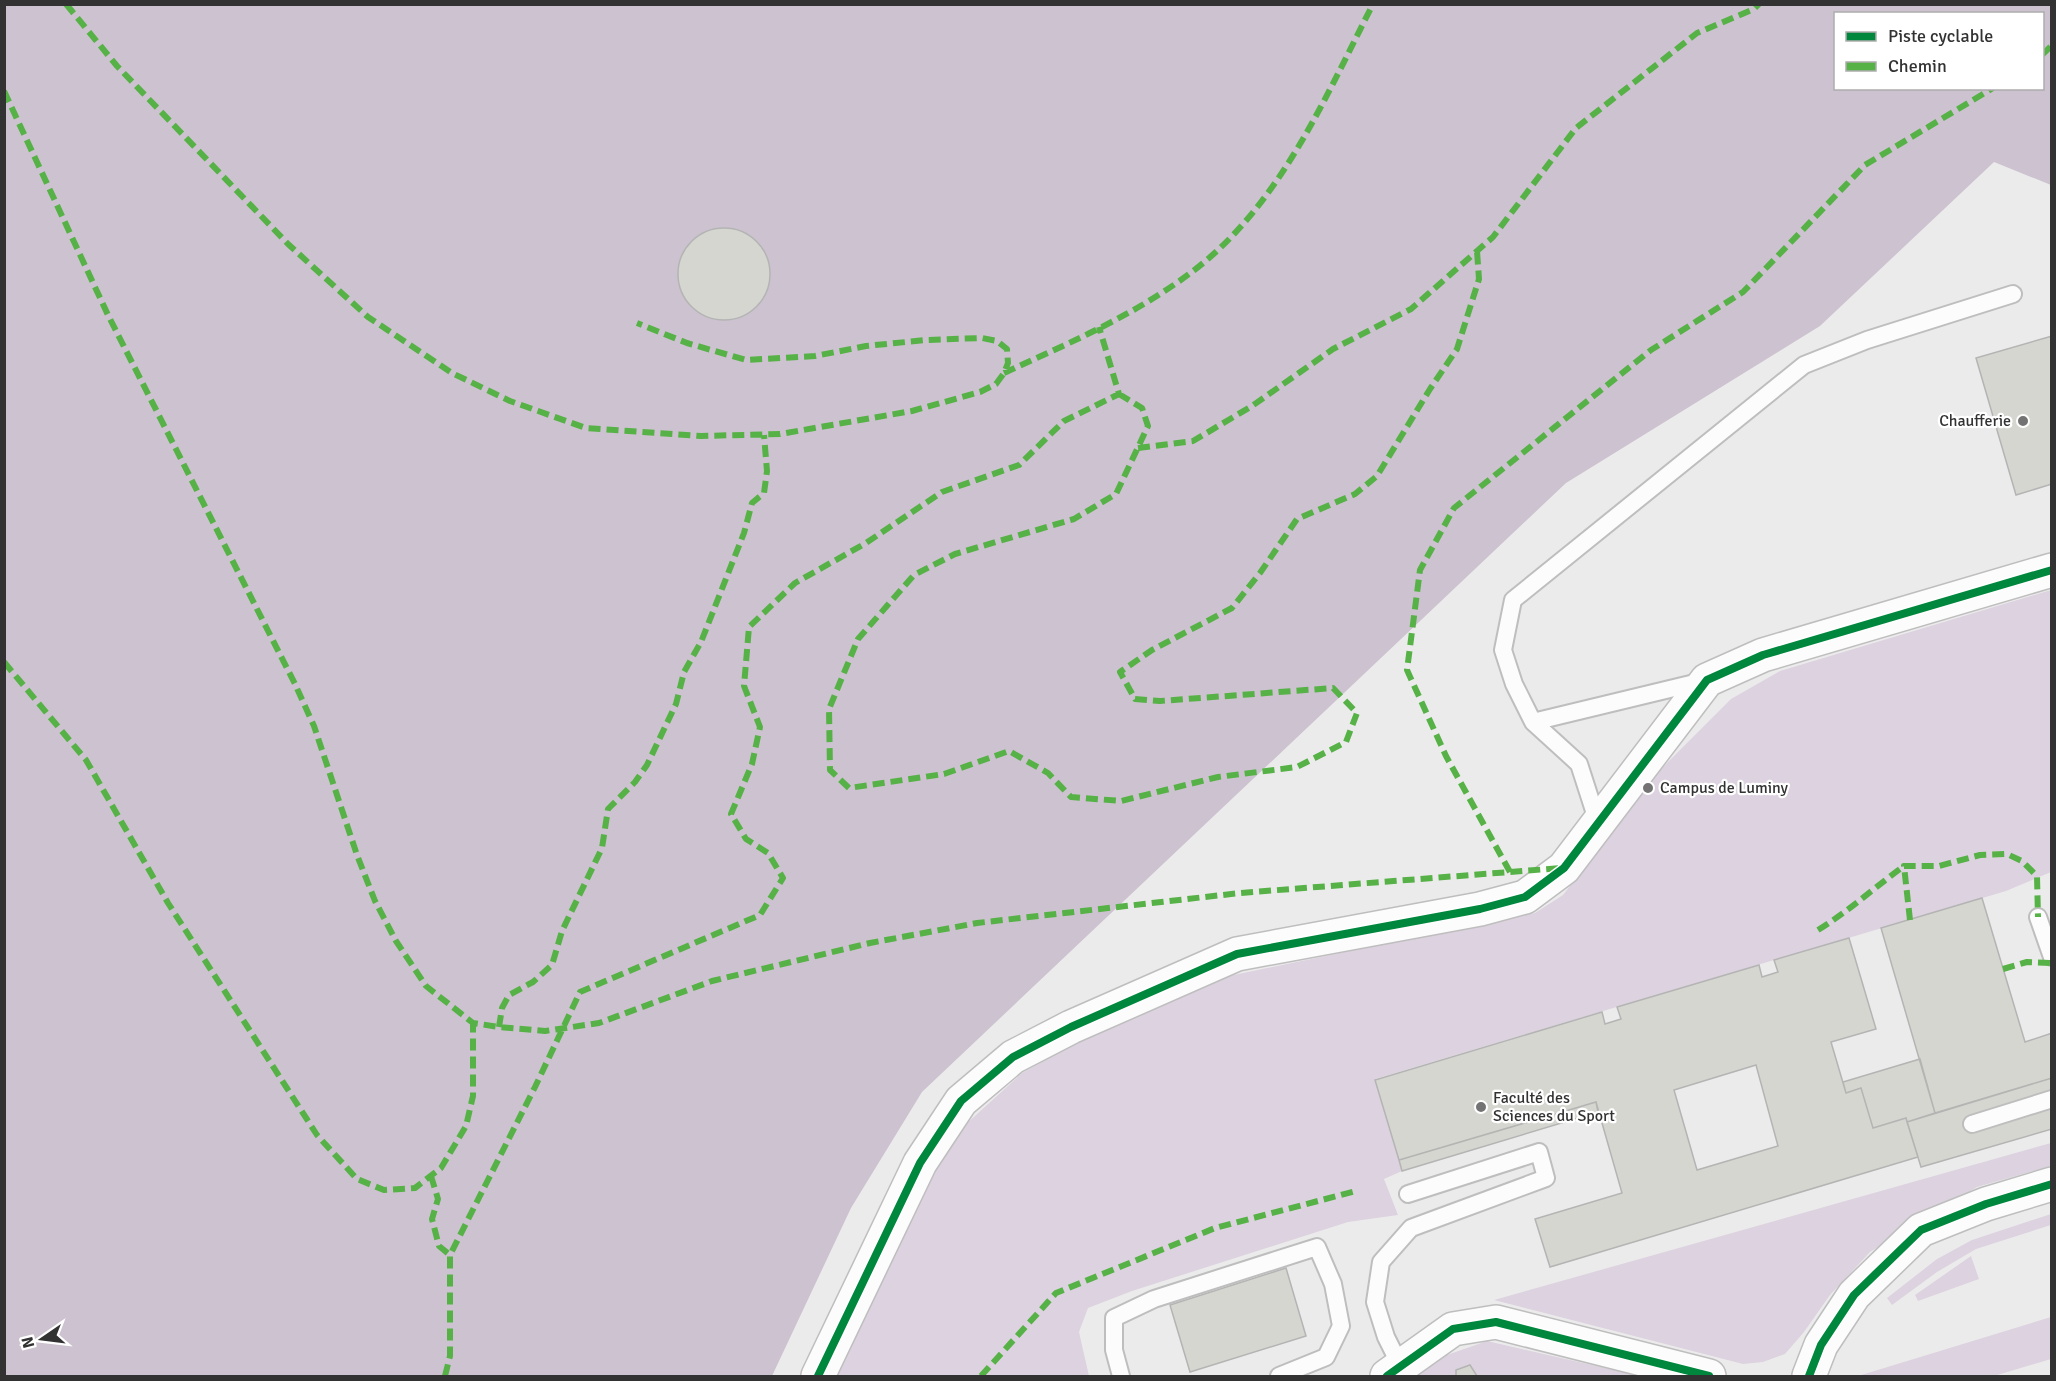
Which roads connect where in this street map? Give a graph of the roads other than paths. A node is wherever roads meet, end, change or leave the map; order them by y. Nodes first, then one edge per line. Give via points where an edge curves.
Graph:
1 (2013, 294) dead end
2 (2052, 570) edge
3 (1707, 680) junction
4 (1533, 722) junction
5 (1598, 823) junction
6 (2038, 917) dead end
7 (2052, 957) edge
8 (2052, 1099) edge
9 (1972, 1124) dead end
10 (2052, 1184) edge
11 (1408, 1194) dead end
12 (1394, 1372) edge
13 (819, 1377) edge
14 (1121, 1377) edge
15 (1280, 1377) edge
16 (1709, 1377) edge
17 (1809, 1377) edge

1 - 4 lane via 1867,340 1804,365 1513,600 1503,650
2 - 3 street via 1763,655
3 - 4 lane
3 - 5 street
4 - 5 lane via 1580,764
5 - 13 street via 1564,868 1525,897 1480,909 1237,954 1071,1027 1013,1057 961,1101 920,1163
6 - 7 lane
8 - 9 lane
10 - 17 street via 1921,1230 1854,1295 1821,1345
11 - 12 lane via 1539,1152 1546,1178 1411,1228 1381,1262 1375,1302
12 - 16 street via 1453,1329 1496,1322
14 - 15 lane via 1114,1350 1114,1318 1154,1299 1317,1247 1333,1284 1341,1326 1326,1357

